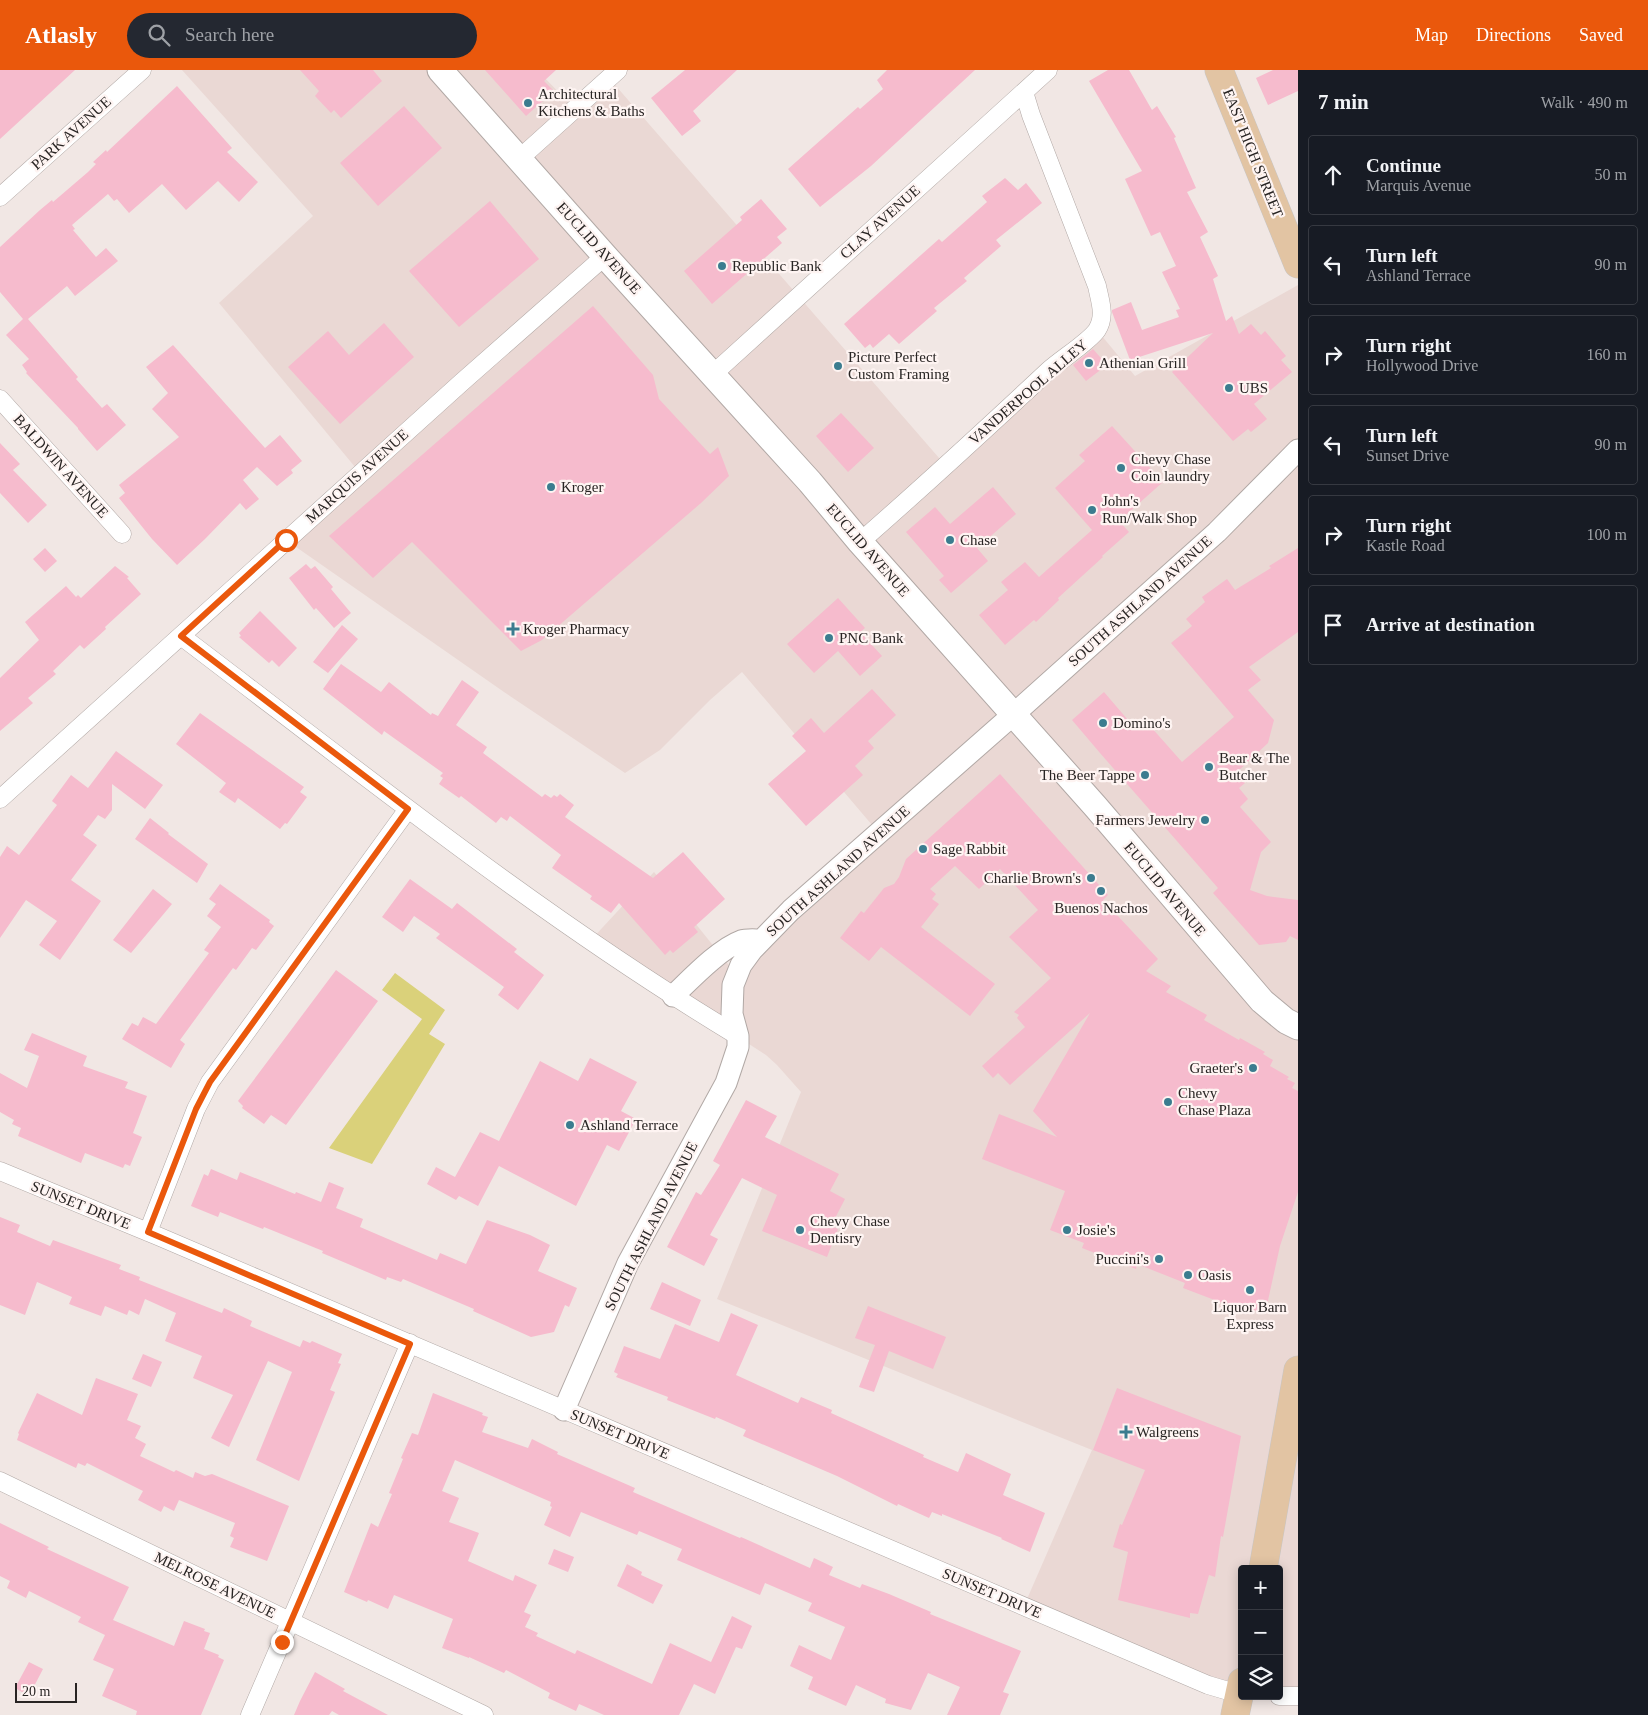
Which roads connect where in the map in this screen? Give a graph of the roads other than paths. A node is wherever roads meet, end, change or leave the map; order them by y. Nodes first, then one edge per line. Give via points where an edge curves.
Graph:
1 (142, 70) edge
2 (440, 70) edge
3 (618, 70) edge
4 (1048, 70) edge
5 (1219, 70) edge
6 (1024, 92) junction
7 (519, 159) junction
8 (0, 197) edge
9 (605, 256) junction
10 (1298, 264) edge
11 (712, 375) junction
12 (0, 399) edge
13 (1298, 450) edge
14 (122, 534) dead end
15 (860, 542) junction
16 (181, 636) junction
17 (1014, 714) junction
18 (2, 793) edge
19 (408, 809) junction
20 (761, 940) junction
21 (673, 996) junction
22 (1298, 1028) edge
23 (738, 1036) junction
24 (0, 1171) edge
25 (148, 1232) junction
26 (410, 1344) junction
27 (1298, 1370) edge
28 (564, 1410) junction
29 (0, 1481) edge
30 (1263, 1565) edge
31 (290, 1621) junction
32 (1238, 1696) edge
33 (1283, 1696) edge
34 (1298, 1696) edge
35 (250, 1715) edge
36 (484, 1715) edge

1 - 8 street, PARK AVENUE
2 - 7 main road, EUCLID AVENUE
3 - 7 street
4 - 6 street, CLAY AVENUE
5 - 10 main road, EAST HIGH STREET
6 - 11 street, CLAY AVENUE
6 - 15 street, VANDERPOOL ALLEY via 1097,286 1102,314 1097,330
7 - 9 main road, EUCLID AVENUE
9 - 11 main road, EUCLID AVENUE
9 - 16 street, MARQUIS AVENUE
11 - 15 main road, EUCLID AVENUE
12 - 14 street, BALDWIN AVENUE
13 - 17 street, SOUTH ASHLAND AVENUE via 1223,526
15 - 17 main road, EUCLID AVENUE
16 - 18 street, MARQUIS AVENUE
16 - 19 street
17 - 20 street, SOUTH ASHLAND AVENUE via 853,854
17 - 22 main road, EUCLID AVENUE via 1262,1001
19 - 21 street via 565,923
19 - 25 street via 210,1082 196,1109
20 - 21 street via 743,940 732,945
20 - 23 street, SOUTH ASHLAND AVENUE via 741,964 733,985 732,1014
21 - 23 street
23 - 28 street, SOUTH ASHLAND AVENUE via 735,1059 726,1083 628,1263
24 - 25 street, SUNSET DRIVE
25 - 26 street, SUNSET DRIVE
26 - 28 street, SUNSET DRIVE
26 - 31 street
27 - 30 main road
28 - 32 street, SUNSET DRIVE
29 - 31 street, MELROSE AVENUE
31 - 35 street
31 - 36 street, MELROSE AVENUE
33 - 34 street

